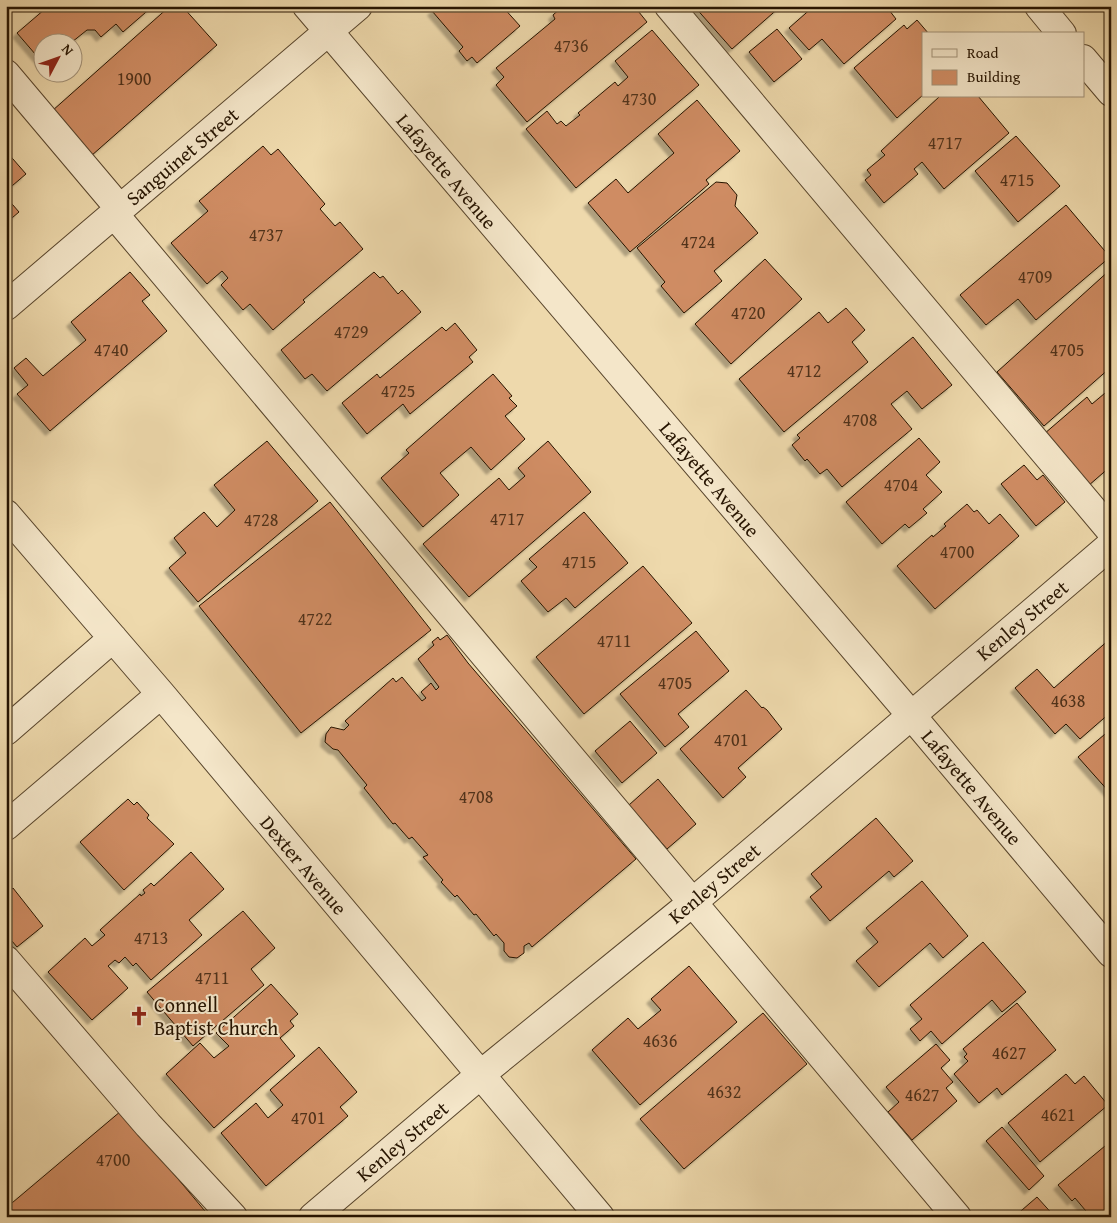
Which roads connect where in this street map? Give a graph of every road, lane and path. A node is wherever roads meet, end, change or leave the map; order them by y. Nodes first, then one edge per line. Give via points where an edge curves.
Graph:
1 (307, 6) edge
2 (358, 6) edge
3 (669, 6) edge
4 (1040, 6) edge
5 (329, 31) junction
6 (1060, 32) edge
7 (1084, 60) edge
8 (6, 74) edge
9 (1111, 92) edge
10 (117, 212) junction
11 (6, 306) edge
12 (6, 514) edge
13 (1111, 531) edge
14 (1111, 545) edge
15 (113, 638) junction
16 (161, 694) junction
17 (911, 715) junction
18 (6, 731) edge
19 (6, 826) edge
20 (693, 902) junction
21 (1111, 953) edge
22 (6, 960) edge
23 (480, 1075) junction
24 (233, 1217) edge
25 (313, 1217) edge
26 (600, 1217) edge
27 (957, 1217) edge

1 - 5 street, Lafayette Avenue
2 - 5 street, Sanguinet Street
3 - 13 street
4 - 6 street
5 - 10 street, Sanguinet Street
5 - 17 street, Lafayette Avenue
7 - 9 street
8 - 10 street
10 - 11 street, Sanguinet Street
10 - 20 street
12 - 15 street, Dexter Avenue
14 - 17 street, Kenley Street
15 - 16 street, Dexter Avenue
15 - 18 street
16 - 19 street
16 - 23 street, Dexter Avenue
17 - 20 street, Kenley Street
17 - 21 street, Lafayette Avenue
20 - 23 street, Kenley Street
20 - 27 street
22 - 24 street via 148,1125
23 - 25 street, Kenley Street
23 - 26 street, Dexter Avenue

